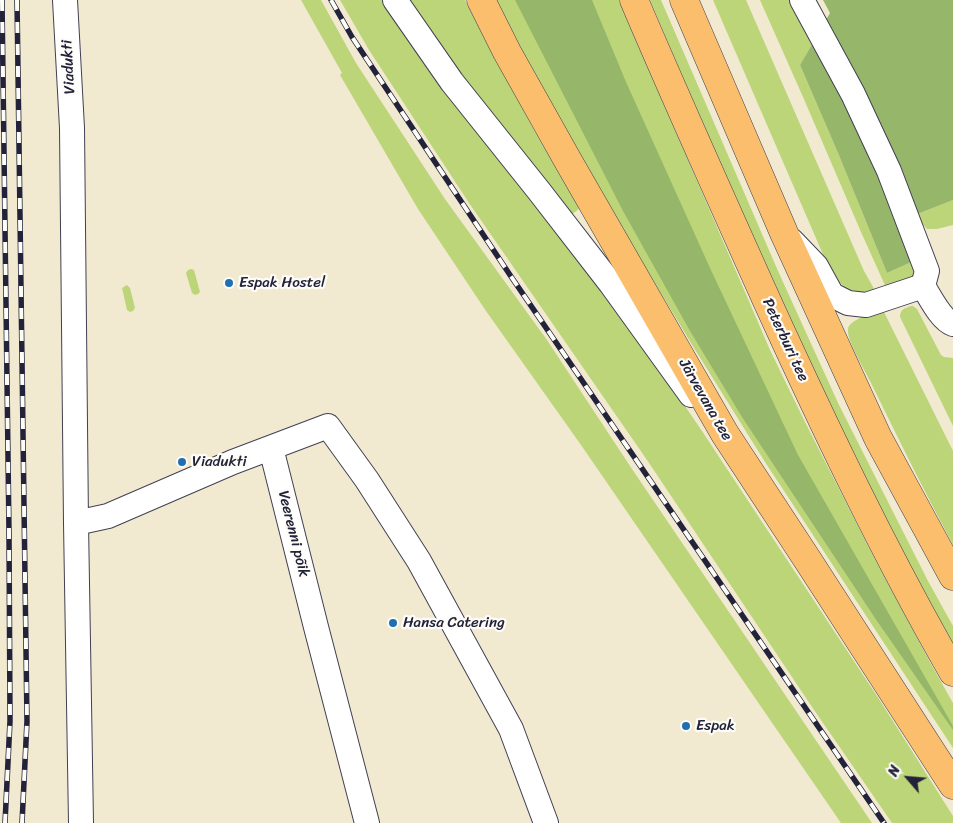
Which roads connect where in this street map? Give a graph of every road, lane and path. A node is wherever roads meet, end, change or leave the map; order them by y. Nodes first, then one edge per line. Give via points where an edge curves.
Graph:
1 (65, 0) edge
2 (395, 0) edge
3 (481, 0) edge
4 (634, 0) edge
5 (685, 0) edge
6 (802, 0) edge
7 (784, 232) junction
8 (923, 286) junction
9 (953, 324) edge
10 (725, 434) junction
11 (271, 448) junction
12 (76, 523) junction
13 (953, 576) edge
14 (953, 672) edge
15 (953, 785) edge
16 (81, 823) edge
17 (367, 823) edge
18 (546, 823) edge

1 - 12 street, Viadukti via 72,128
2 - 10 street via 452,82 611,284 687,391
3 - 10 main road, Järvevana tee via 567,159
4 - 14 main road, Peterburi tee via 801,376 870,518
5 - 7 main road
6 - 8 street via 854,94 890,171 926,271
7 - 8 street via 816,266 832,295 848,304 866,305
7 - 13 main road via 878,438
8 - 9 street via 938,311
10 - 15 main road, Järvevana tee
11 - 12 street via 108,516
11 - 17 street, Veerenni põik
11 - 18 street via 328,426 339,440 419,560 511,729
12 - 16 street, Viadukti

